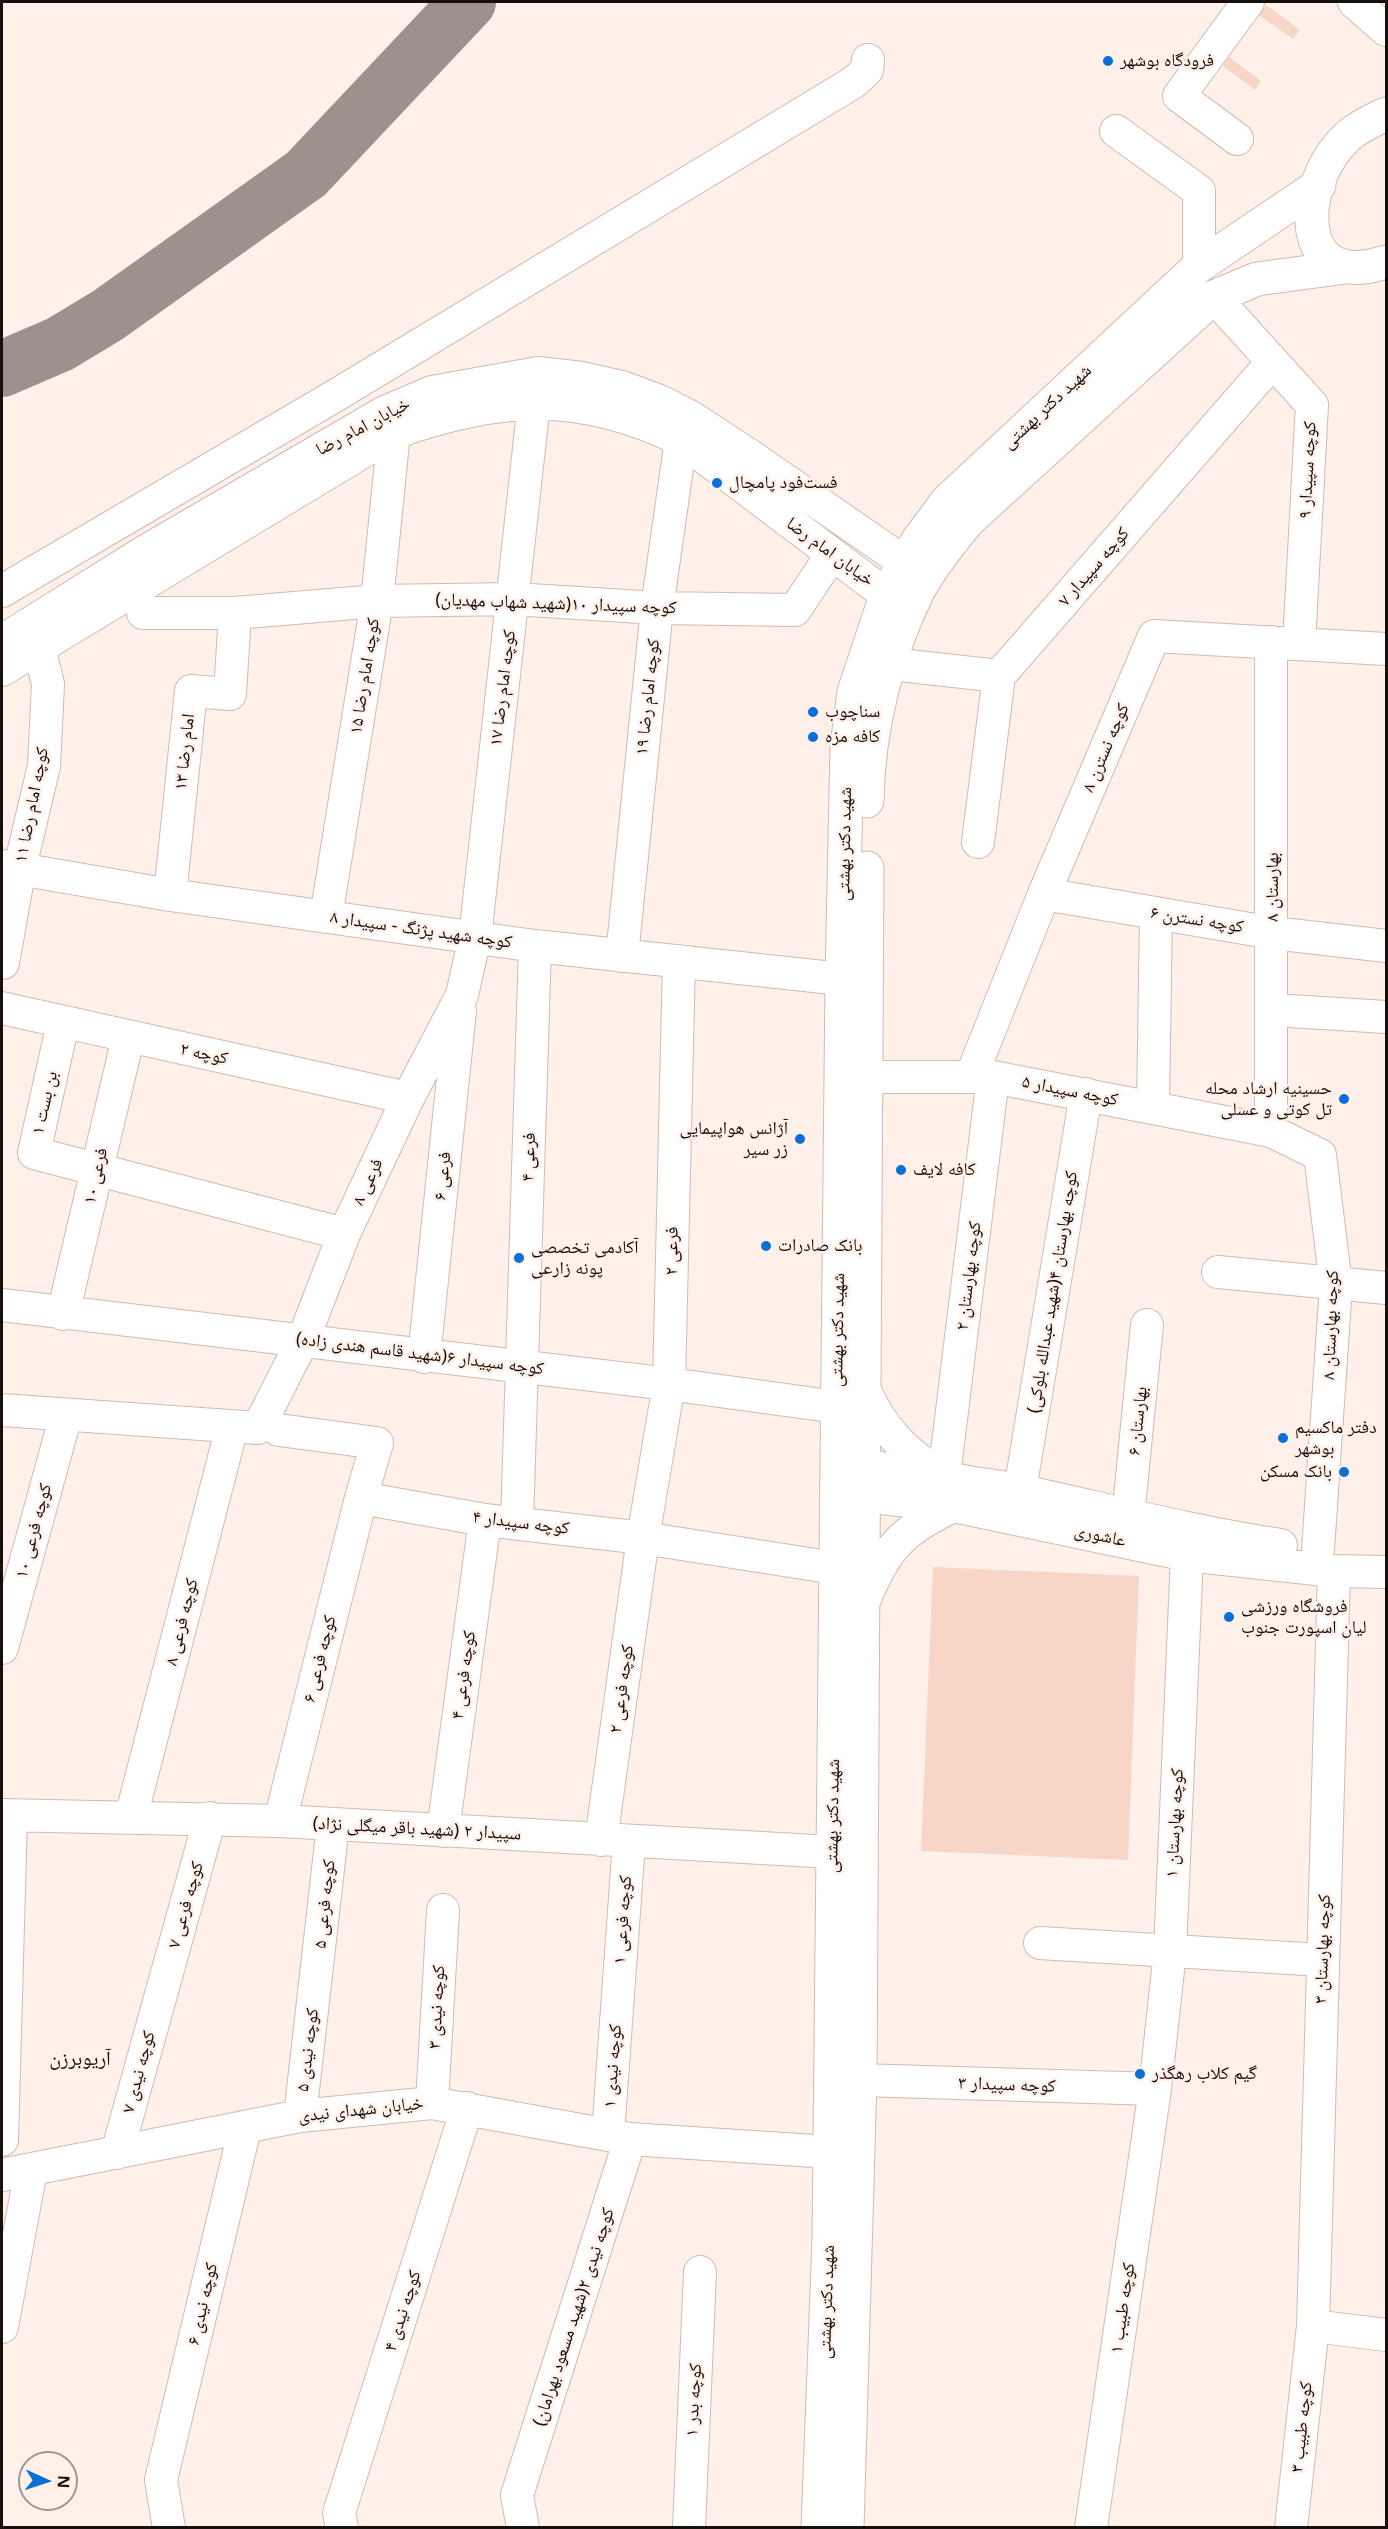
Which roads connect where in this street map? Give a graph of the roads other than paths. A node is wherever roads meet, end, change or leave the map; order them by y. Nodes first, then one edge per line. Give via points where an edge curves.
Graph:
1 (1248, 2) edge
2 (1354, 2) edge
3 (1386, 30) edge
4 (868, 60) dead end
5 (1386, 114) edge
6 (1116, 131) dead end
7 (1237, 140) dead end
8 (1319, 185) junction
9 (1386, 262) edge
10 (1199, 266) junction
11 (1346, 267) junction
12 (1215, 297) junction
13 (1261, 375) dead end
14 (534, 403) junction
15 (394, 433) junction
16 (681, 440) junction
17 (749, 455) junction
18 (732, 481) junction
19 (832, 554) junction
20 (911, 576) junction
21 (2, 591) edge
22 (887, 593) junction
23 (514, 599) junction
24 (378, 601) junction
25 (657, 608) junction
26 (142, 613) dead end
27 (235, 613) junction
28 (2, 641) edge
29 (1285, 643) junction
30 (39, 647) junction
31 (1386, 648) edge
32 (891, 664) junction
33 (2, 670) edge
34 (999, 676) junction
35 (978, 842) dead end
36 (11, 866) edge
37 (1044, 894) junction
38 (170, 895) junction
39 (1155, 914) junction
40 (326, 917) junction
41 (1273, 933) junction
42 (475, 937) junction
43 (535, 946) junction
44 (1386, 946) edge
45 (622, 956) junction
46 (679, 961) junction
47 (3, 963) dead end
48 (842, 979) junction
49 (462, 995) junction
50 (2, 1008) edge
51 (1273, 1010) junction
52 (1386, 1017) edge
53 (63, 1023) junction
54 (128, 1038) junction
55 (865, 1077) junction
56 (982, 1077) junction
57 (1086, 1094) junction
58 (408, 1098) junction
59 (1153, 1107) junction
60 (1272, 1131) junction
61 (98, 1168) junction
62 (344, 1234) junction
63 (1218, 1272) dead end
64 (1336, 1285) junction
65 (1386, 1287) edge
66 (2, 1305) edge
67 (63, 1314) junction
68 (1147, 1325) dead end
69 (303, 1340) junction
70 (424, 1357) junction
71 (523, 1368) junction
72 (669, 1384) junction
73 (850, 1398) junction
74 (2, 1410) edge
75 (66, 1415) junction
76 (256, 1428) junction
77 (944, 1476) junction
78 (854, 1481) junction
79 (1020, 1490) junction
80 (361, 1498) junction
81 (971, 1499) junction
82 (1128, 1517) junction
83 (485, 1520) junction
84 (517, 1523) junction
85 (643, 1538) junction
86 (1386, 1551) edge
87 (1187, 1556) junction
88 (1326, 1560) junction
89 (835, 1568) junction
90 (1386, 1572) edge
91 (863, 1605) junction
92 (2, 1648) edge
93 (6, 1815) edge
94 (131, 1817) junction
95 (210, 1818) junction
96 (280, 1821) junction
97 (333, 1825) junction
98 (443, 1831) junction
99 (615, 1841) junction
100 (833, 1852) junction
101 (443, 1910) dead end
102 (1040, 1944) dead end
103 (1170, 1952) junction
104 (1322, 1959) junction
105 (316, 1984) joint
106 (161, 1992) joint
107 (618, 1999) joint
108 (860, 2080) junction
109 (1155, 2089) junction
110 (432, 2103) junction
111 (467, 2108) junction
112 (300, 2116) junction
113 (245, 2128) junction
114 (619, 2136) junction
115 (2, 2140) edge
116 (830, 2152) junction
117 (117, 2153) junction
118 (16, 2172) edge
119 (700, 2272) dead end
120 (2, 2326) edge
121 (1313, 2326) junction
122 (1386, 2335) edge
123 (340, 2520) edge
124 (170, 2528) edge
125 (523, 2528) edge
126 (689, 2528) edge
127 (818, 2528) edge
128 (848, 2528) edge
129 (1091, 2528) edge
130 (1291, 2528) edge

1 - 7 street via 1179,96
2 - 3 street
4 - 21 street via 867,70 854,82 353,385
5 - 8 main road via 1346,138
6 - 10 street via 1199,191
8 - 10 main road, شهید دکتر بهشتی
8 - 11 main road via 1312,207 1312,232 1323,256
9 - 11 main road, شهید دکتر بهشتی via 1371,267
10 - 20 main road, شهید دکتر بهشتی via 947,501
11 - 12 main road, شهید دکتر بهشتی via 1257,279
12 - 20 main road, شهید دکتر بهشتی via 967,522 935,563
12 - 29 street, کوچه سپیدار ۹ via 1312,405
13 - 34 street, کوچه سپیدار ۷
14 - 15 street, خیابان امام رضا via 480,408
14 - 16 street, خیابان امام رضا via 615,412
14 - 23 street, کوچه امام رضا ۱۷
15 - 24 street, کوچه امام رضا ۱۵
15 - 30 street, خیابان امام رضا
16 - 18 street, خیابان امام رضا
16 - 25 street, کوچه امام رضا ۱۹
17 - 18 street
17 - 20 street, خیابان امام رضا
17 - 28 street, خیابان امام رضا via 662,402 582,378 538,373 432,392 373,419 144,552
18 - 19 street, خیابان امام رضا
19 - 22 street, خیابان امام رضا
19 - 25 street, کوچه سپیدار ۱۰(شهید شهاب مهدیان) via 795,610
20 - 22 main road, شهید دکتر بهشتی
20 - 32 main road, شهید دکتر بهشتی
22 - 48 main road, شهید دکتر بهشتی via 854,692 847,746
23 - 24 street, کوچه سپیدار ۱۰(شهید شهاب مهدیان)
23 - 25 street, کوچه سپیدار ۱۰(شهید شهاب مهدیان)
23 - 42 street, کوچه امام رضا ۱۷
24 - 27 street, کوچه سپیدار ۱۰(شهید شهاب مهدیان)
24 - 40 street, کوچه امام رضا ۱۵
25 - 45 street, کوچه امام رضا ۱۹
26 - 27 street, کوچه سپیدار ۱۰(شهید شهاب مهدیان)
27 - 38 street, امام رضا ۱۳ via 230,694 191,691
29 - 31 street, کوچه نسترن ۸
29 - 37 street, کوچه نسترن ۸ via 1154,636
29 - 41 street, بهارستان ۸
30 - 33 street, خیابان امام رضا
30 - 36 street, کوچه امام رضا ۱۱ via 48,684 44,765
32 - 34 street
32 - 55 main road, شهید دکتر بهشتی via 875,713 868,774
34 - 35 street
36 - 38 street, کوچه شهید پژنگ - سپیدار ۸
36 - 47 street, کوچه امام رضا ۱۱
37 - 39 street, کوچه نسترن ۶
37 - 56 street, کوچه نسترن ۸
38 - 40 street, کوچه شهید پژنگ - سپیدار ۸
39 - 41 street, کوچه نسترن ۶
39 - 59 street
40 - 42 street, کوچه شهید پژنگ - سپیدار ۸
41 - 44 street, کوچه نسترن ۶
41 - 51 street, بهارستان ۸
42 - 43 street, کوچه شهید پژنگ - سپیدار ۸
42 - 49 street, فرعی ۸
43 - 45 street, کوچه شهید پژنگ - سپیدار ۸
43 - 71 street, فرعی ۴
45 - 46 street, کوچه شهید پژنگ - سپیدار ۸
46 - 48 street, کوچه شهید پژنگ - سپیدار ۸
46 - 72 street, فرعی ۲
48 - 73 main road, شهید دکتر بهشتی
49 - 58 street, فرعی ۸
49 - 70 street, فرعی ۶
50 - 53 street, کوچه ۲
51 - 52 street
51 - 60 street, بهارستان ۸
53 - 54 street, کوچه ۲
53 - 61 street, بن بست ۱ via 34,1153
54 - 58 street, کوچه ۲
54 - 61 street, فرعی ۱۰
55 - 56 street, کوچه سپیدار ۵
55 - 73 main road, شهید دکتر بهشتی
56 - 57 street, کوچه سپیدار ۵
56 - 77 street, کوچه بهارستان ۲
57 - 59 street, کوچه سپیدار ۵
57 - 79 street, کوچه بهارستان ۴(شهید عبدالله بلوکی)
58 - 62 street, فرعی ۸
59 - 60 street, کوچه سپیدار ۵
60 - 64 street, کوچه بهارستان ۸ via 1320,1155
61 - 62 street
61 - 67 street, فرعی ۱۰
62 - 69 street, فرعی ۸
63 - 64 street
64 - 65 street
64 - 88 street, کوچه بهارستان ۸
66 - 67 street, کوچه سپیدار ۶(شهید قاسم هندی زاده)
67 - 69 street, کوچه سپیدار ۶(شهید قاسم هندی زاده)
68 - 82 street, بهارستان ۶
69 - 70 street, کوچه سپیدار ۶(شهید قاسم هندی زاده)
69 - 76 street, فرعی ۸
70 - 71 street, کوچه سپیدار ۶(شهید قاسم هندی زاده)
71 - 72 street, کوچه سپیدار ۶(شهید قاسم هندی زاده)
71 - 84 street
72 - 73 street, کوچه سپیدار ۶(شهید قاسم هندی زاده)
72 - 85 street, فرعی ۲
73 - 77 street, عاشوری
73 - 78 main road, شهید دکتر بهشتی
74 - 75 street
75 - 76 street
75 - 92 street, کوچه فرعی ۱۰
76 - 80 street via 377,1443
76 - 94 street, کوچه فرعی ۸
77 - 78 street
77 - 81 street, عاشوری
78 - 81 street
78 - 89 main road, شهید دکتر بهشتی
78 - 91 main road, شهید دکتر بهشتی
79 - 81 street, عاشوری
79 - 82 street, عاشوری
80 - 83 street, کوچه سپیدار ۴
80 - 96 street, کوچه فرعی ۶
81 - 87 street, عاشوری
81 - 91 street via 923,1520 900,1539 878,1567
82 - 88 street, عاشوری
83 - 84 street, کوچه سپیدار ۴
83 - 98 street, کوچه فرعی ۴
84 - 85 street, کوچه سپیدار ۴
85 - 89 street, کوچه سپیدار ۴
85 - 99 street, کوچه فرعی ۲
86 - 88 street, عاشوری
87 - 88 street, عاشوری
87 - 103 street, کوچه بهارستان ۱
88 - 90 street, عاشوری
88 - 104 street, کوچه بهارستان ۳
89 - 100 main road, شهید دکتر بهشتی
91 - 108 main road, شهید دکتر بهشتی
93 - 94 street, سپیدار ۲ (شهید باقر میگلی نژاد)
93 - 115 street
94 - 95 street, سپیدار ۲ (شهید باقر میگلی نژاد)
95 - 96 street, سپیدار ۲ (شهید باقر میگلی نژاد)
95 - 106 street, کوچه فرعی ۷
96 - 97 street, سپیدار ۲ (شهید باقر میگلی نژاد)
97 - 98 street, سپیدار ۲ (شهید باقر میگلی نژاد)
97 - 105 street, کوچه فرعی ۵
98 - 99 street, سپیدار ۲ (شهید باقر میگلی نژاد)
99 - 100 street, سپیدار ۲ (شهید باقر میگلی نژاد)
99 - 107 street, کوچه فرعی ۱
100 - 116 main road, شهید دکتر بهشتی
101 - 110 street, کوچه نیدی ۳
102 - 103 street
103 - 104 street
103 - 109 street, کوچه بهارستان ۱
104 - 121 street, کوچه بهارستان ۳
105 - 112 street, کوچه نیدی ۵
106 - 117 street, کوچه نیدی ۷
107 - 114 street, کوچه نیدی ۱
108 - 109 street, کوچه سپیدار ۳
108 - 128 main road, شهید دکتر بهشتی
109 - 129 street, کوچه طبیب ۱
110 - 111 street, خیابان شهدای نیدی
110 - 112 street, خیابان شهدای نیدی
111 - 114 street, خیابان شهدای نیدی
111 - 123 street, کوچه نیدی ۴
112 - 113 street, خیابان شهدای نیدی
113 - 117 street, خیابان شهدای نیدی
113 - 124 street, کوچه نیدی ۶ via 161,2480
114 - 116 street, خیابان شهدای نیدی
114 - 125 street, کوچه نیدی ۲(شهید مسعود بهرامان) via 517,2495
116 - 127 main road, شهید دکتر بهشتی
117 - 118 street, خیابان شهدای نیدی
118 - 120 street
119 - 126 street, کوچه بدر ۱
121 - 122 street
121 - 130 street, کوچه طبیب ۳

